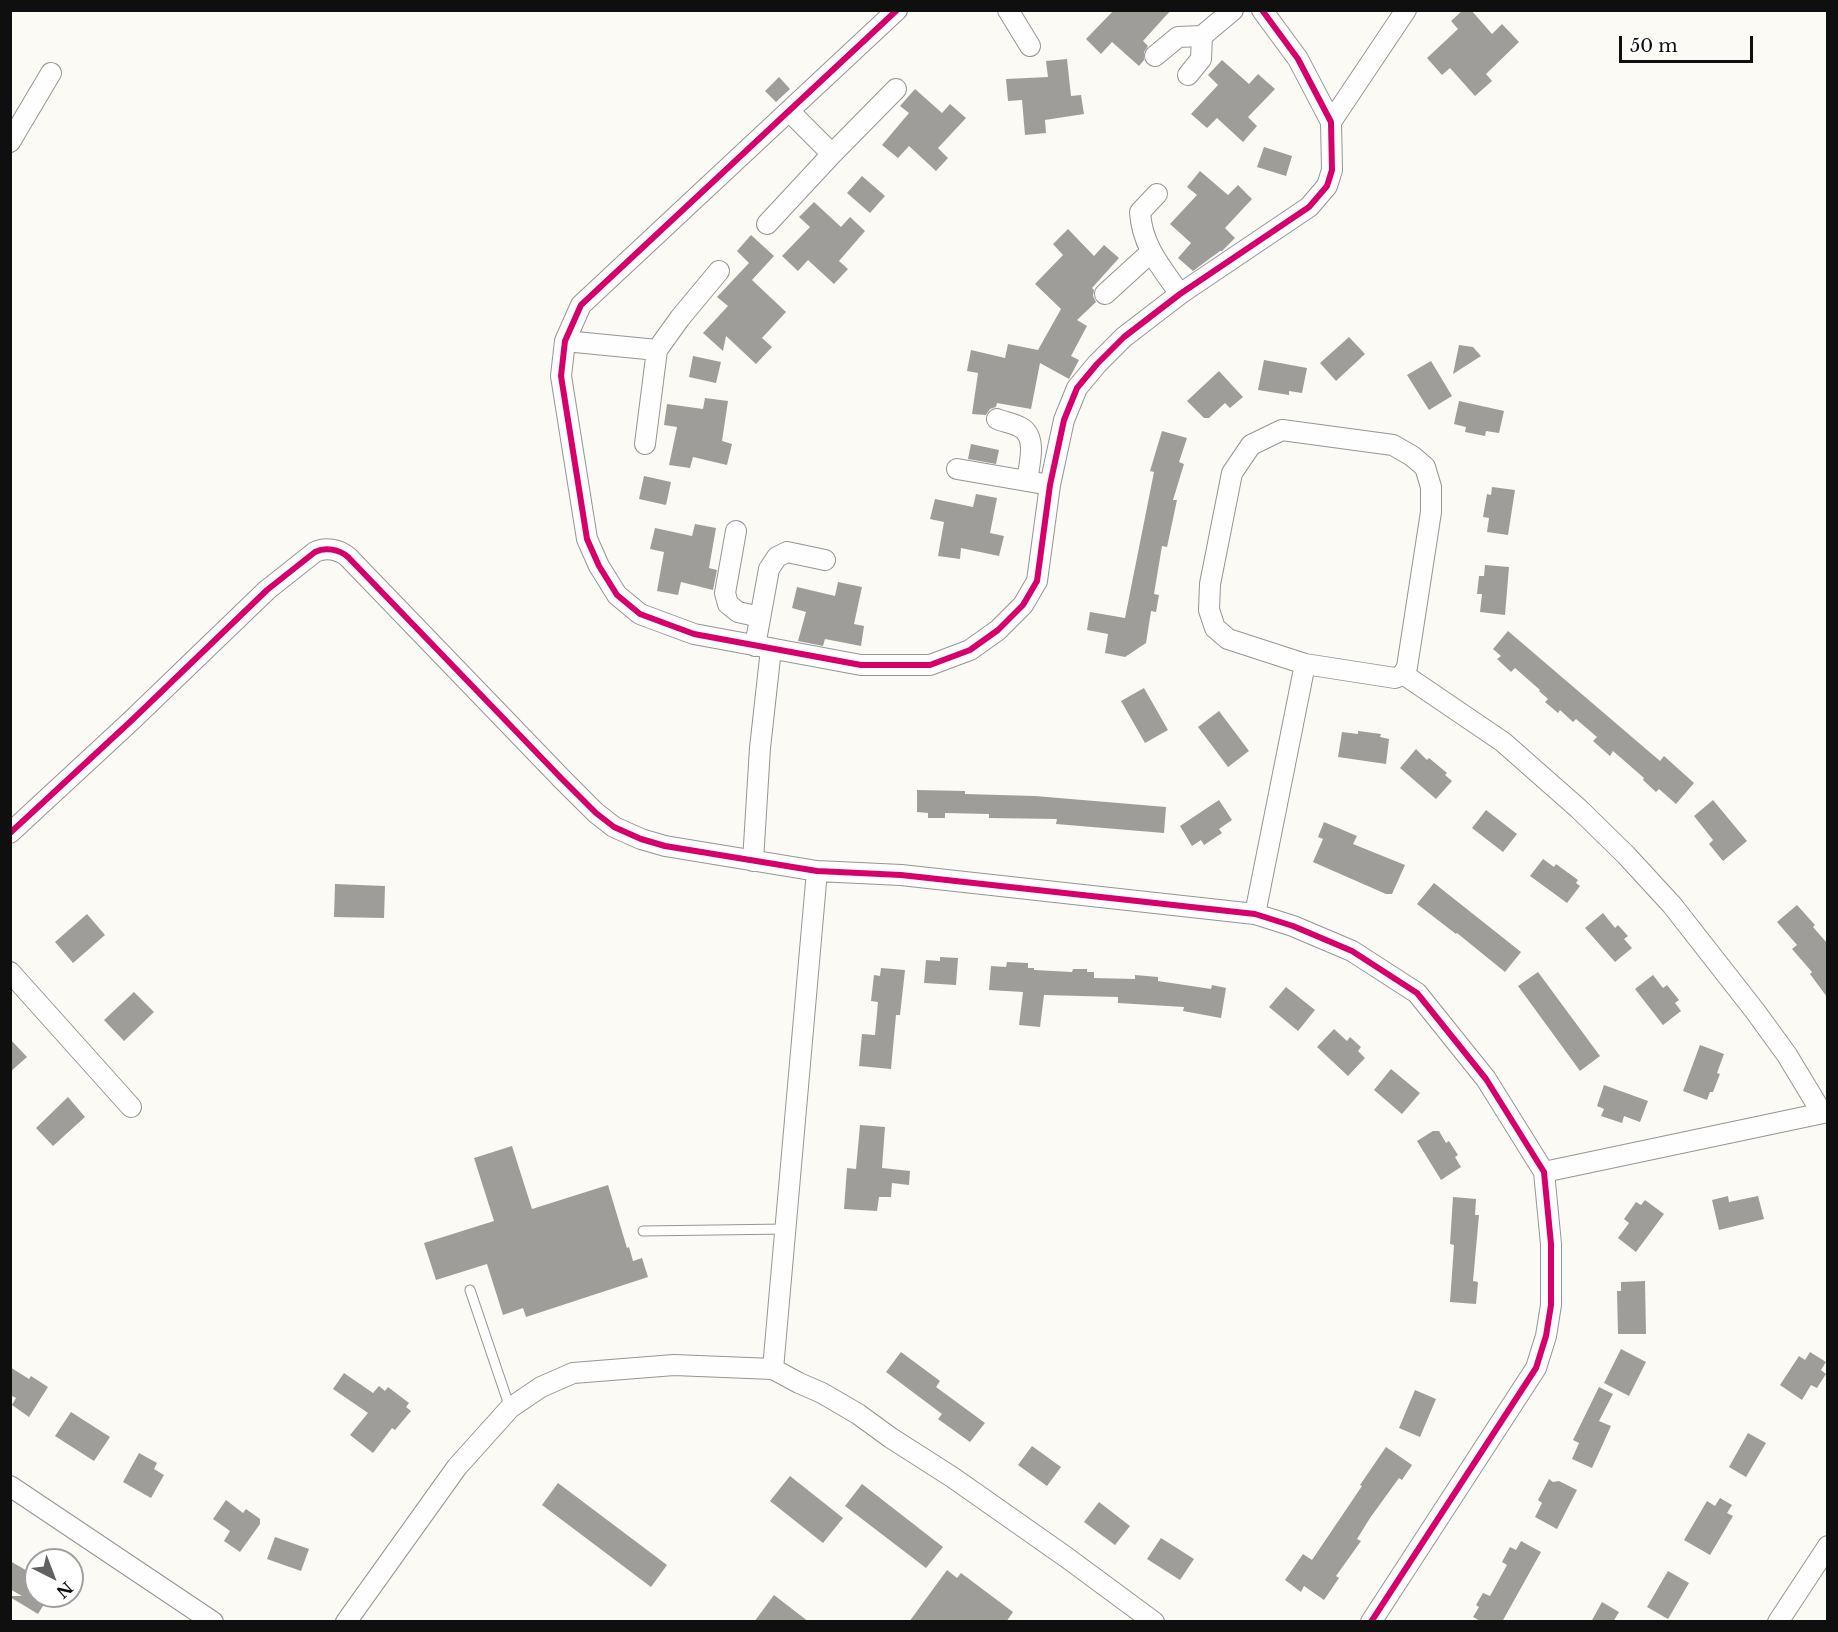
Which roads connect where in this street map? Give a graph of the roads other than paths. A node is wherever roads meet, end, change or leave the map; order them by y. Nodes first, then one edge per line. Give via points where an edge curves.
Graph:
1 (897, 10) edge
2 (1008, 10) edge
3 (1233, 10) edge
4 (1262, 10) edge
5 (1406, 10) edge
6 (1202, 36) junction
7 (1030, 46) dead end
8 (1155, 56) dead end
9 (51, 73) dead end
10 (1188, 75) dead end
11 (896, 89) dead end
12 (789, 111) junction
13 (1331, 122) junction
14 (10, 142) edge
15 (832, 154) junction
16 (1157, 194) dead end
17 (767, 224) dead end
18 (1150, 253) junction
19 (719, 271) dead end
20 (1105, 294) dead end
21 (1180, 294) junction
22 (565, 341) junction
23 (657, 350) junction
24 (997, 419) dead end
25 (645, 444) dead end
26 (957, 469) dead end
27 (1027, 481) junction
28 (1050, 484) junction
29 (736, 531) dead end
30 (825, 560) dead end
31 (760, 617) junction
32 (763, 648) junction
33 (1305, 664) junction
34 (1403, 674) junction
35 (10, 833) edge
36 (753, 861) junction
37 (817, 871) junction
38 (1255, 914) junction
39 (10, 972) edge
40 (130, 1107) dead end
41 (1825, 1112) edge
42 (1544, 1172) junction
43 (786, 1229) junction
44 (643, 1231) dead end
45 (470, 1290) dead end
46 (774, 1369) junction
47 (510, 1408) junction
48 (10, 1486) edge
49 (1827, 1546) edge
50 (213, 1622) edge
51 (346, 1622) edge
52 (1154, 1622) edge
53 (1371, 1622) edge
54 (1778, 1622) edge

1 - 12 street
2 - 7 street
3 - 6 street
4 - 13 street via 1298,59
5 - 13 street
6 - 8 street via 1178,37
6 - 10 street via 1201,59
9 - 14 street
11 - 15 street
12 - 15 street
12 - 22 street via 581,305
13 - 21 street via 1332,170 1319,196 1309,207
15 - 17 street
16 - 18 street via 1140,212
18 - 20 street
18 - 21 street
19 - 23 street
21 - 28 street via 1124,337 1077,388
22 - 23 street
22 - 32 street via 561,376 587,539 598,566 617,595 640,614 694,634
23 - 25 street
24 - 27 street via 1028,434 1031,447
26 - 27 street
27 - 28 street
28 - 32 street via 1037,581 1023,605 970,650 930,665 861,665
29 - 31 street via 725,593 728,604 738,612
30 - 31 street via 787,552 777,556 769,569
31 - 32 street
32 - 36 street
33 - 34 street via 1395,678
33 - 34 street via 1228,639 1215,628 1209,610 1210,584 1232,473 1251,445 1282,430 1393,445 1425,467 1431,487 1431,512
33 - 38 street
34 - 41 street via 1503,742 1626,855 1672,904 1755,1011
35 - 36 street via 267,590 321,549 348,557 606,822 665,846
36 - 37 street
37 - 38 street via 901,875
37 - 43 street
38 - 42 street via 1352,951 1417,993 1486,1079
39 - 40 street
41 - 42 street
42 - 53 street via 1551,1244 1551,1305 1536,1368
43 - 44 lane
43 - 46 street
45 - 47 lane
46 - 47 street via 674,1365 573,1373 541,1386
46 - 52 street via 858,1414
47 - 51 street via 457,1467
48 - 50 street
49 - 54 street

